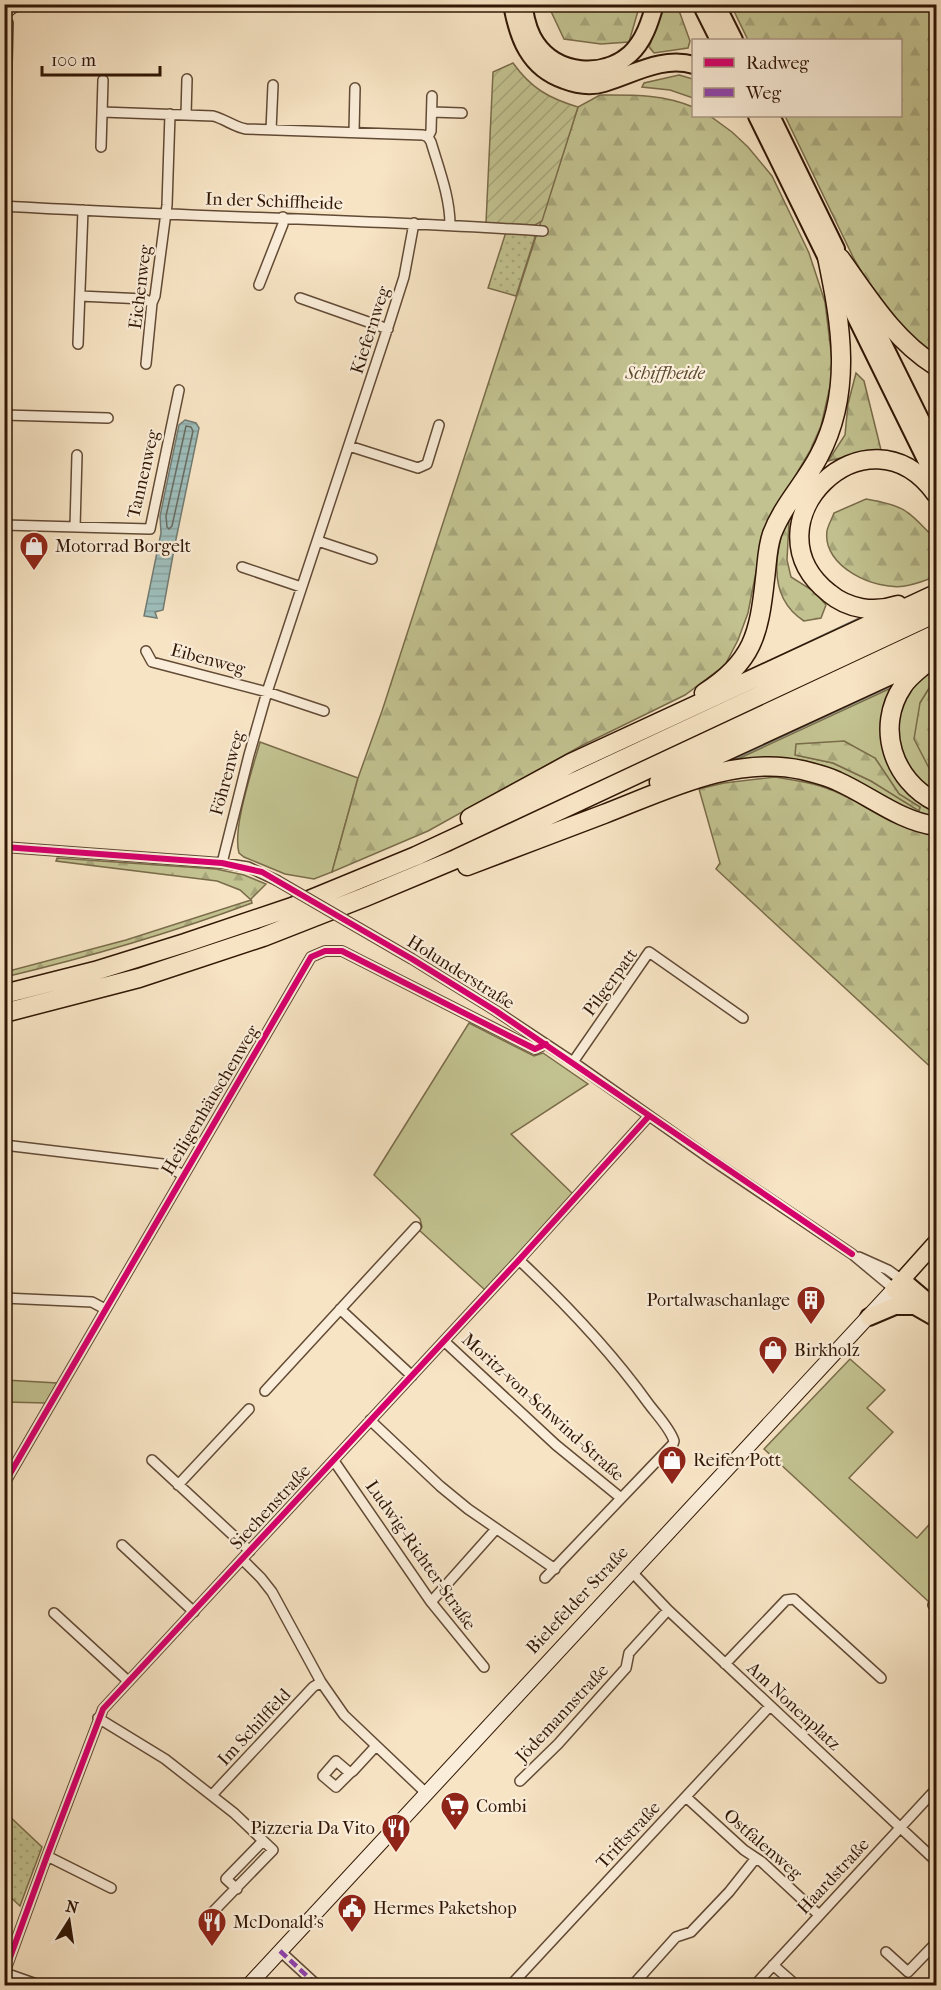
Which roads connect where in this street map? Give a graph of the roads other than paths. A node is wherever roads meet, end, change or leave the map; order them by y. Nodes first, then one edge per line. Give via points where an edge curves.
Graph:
1 (15, 4) edge
2 (512, 4) edge
3 (523, 4) edge
4 (655, 4) edge
5 (701, 4) edge
6 (716, 4) edge
7 (4, 12) edge
8 (4, 18) edge
9 (718, 39) edge
10 (734, 39) edge
11 (692, 65) edge
12 (187, 79) dead end
13 (103, 81) dead end
14 (273, 86) dead end
15 (355, 88) dead end
16 (432, 96) dead end
17 (102, 112) junction
18 (432, 112) junction
19 (462, 113) dead end
20 (170, 114) junction
21 (186, 115) junction
22 (761, 118) edge
23 (271, 130) junction
24 (354, 132) junction
25 (428, 137) junction
26 (101, 147) dead end
27 (4, 181) edge
28 (4, 206) edge
29 (83, 210) junction
30 (166, 214) junction
31 (283, 218) junction
32 (414, 223) junction
33 (450, 225) junction
34 (543, 231) dead end
35 (833, 257) junction
36 (259, 285) dead end
37 (80, 296) junction
38 (300, 298) dead end
39 (152, 303) junction
40 (388, 329) junction
41 (78, 344) dead end
42 (146, 364) dead end
43 (936, 366) edge
44 (179, 390) dead end
45 (4, 415) edge
46 (108, 418) dead end
47 (439, 425) dead end
48 (349, 446) junction
49 (936, 451) edge
50 (77, 455) dead end
51 (341, 472) joint
52 (936, 480) edge
53 (936, 494) edge
54 (4, 525) edge
55 (75, 527) junction
56 (318, 542) junction
57 (372, 559) dead end
58 (242, 567) dead end
59 (301, 587) junction
60 (935, 601) edge
61 (936, 634) edge
62 (146, 651) dead end
63 (936, 656) edge
64 (267, 692) junction
65 (324, 711) dead end
66 (650, 726) junction
67 (936, 802) edge
68 (936, 826) edge
69 (560, 831) junction
70 (4, 847) edge
71 (222, 863) junction
72 (381, 870) junction
73 (365, 897) junction
74 (4, 994) edge
75 (4, 1013) edge
76 (743, 1018) dead end
77 (546, 1044) junction
78 (573, 1062) junction
79 (649, 1116) junction
80 (4, 1145) edge
81 (183, 1175) junction
82 (416, 1227) dead end
83 (936, 1242) edge
84 (519, 1260) junction
85 (898, 1284) junction
86 (4, 1298) edge
87 (915, 1306) junction
88 (105, 1309) junction
89 (340, 1309) junction
90 (936, 1309) edge
91 (869, 1317) junction
92 (936, 1318) edge
93 (444, 1341) junction
94 (412, 1376) junction
95 (265, 1391) dead end
96 (249, 1409) dead end
97 (370, 1420) junction
98 (152, 1460) dead end
99 (334, 1461) junction
100 (4, 1484) edge
101 (178, 1485) junction
102 (621, 1498) junction
103 (496, 1529) junction
104 (122, 1545) dead end
105 (250, 1551) junction
106 (242, 1559) junction
107 (555, 1569) junction
108 (631, 1571) junction
109 (545, 1578) dead end
110 (431, 1602) junction
111 (668, 1610) junction
112 (194, 1612) junction
113 (54, 1613) dead end
114 (725, 1664) junction
115 (484, 1667) dead end
116 (881, 1678) dead end
117 (128, 1681) junction
118 (321, 1682) junction
119 (770, 1706) junction
120 (98, 1718) junction
121 (376, 1746) junction
122 (350, 1773) dead end
123 (520, 1781) dead end
124 (936, 1789) edge
125 (426, 1793) junction
126 (212, 1796) junction
127 (686, 1797) junction
128 (901, 1828) junction
129 (263, 1841) junction
130 (46, 1856) junction
131 (756, 1858) junction
132 (936, 1861) edge
133 (111, 1888) dead end
134 (237, 1889) junction
135 (819, 1915) junction
136 (206, 1919) dead end
137 (936, 1942) edge
138 (280, 1951) junction
139 (886, 1952) dead end
140 (773, 1965) junction
141 (5, 1973) edge
142 (42, 1986) edge
143 (248, 1986) edge
144 (318, 1986) edge
145 (510, 1986) edge
146 (632, 1986) edge
147 (754, 1986) edge
148 (797, 1986) edge

1 - 7 main road
2 - 11 highway via 519,36 530,56 551,75 570,82 603,83 662,63
3 - 4 highway via 526,24 546,55 557,63 587,70 619,62 631,53 646,31
5 - 9 highway
6 - 10 highway
8 - 27 street via 8,23
12 - 21 street
13 - 17 street
14 - 23 street
15 - 24 street
16 - 18 street
17 - 20 street
17 - 26 street
18 - 19 street
18 - 25 street
20 - 21 street
20 - 30 street, Eichenweg
21 - 23 street via 220,118 238,128
22 - 35 highway
23 - 24 street
24 - 25 street
25 - 33 street via 443,179
28 - 29 street, In der Schiffheide
29 - 30 street, In der Schiffheide
29 - 37 street
30 - 31 street, In der Schiffheide
30 - 39 street, Eichenweg
31 - 32 street, In der Schiffheide
31 - 36 street
32 - 33 street, In der Schiffheide
32 - 40 street, Kiefernweg via 404,277
33 - 34 street, In der Schiffheide
35 - 43 highway via 898,336
35 - 49 highway
35 - 52 highway
35 - 66 highway via 841,335 838,405 819,457 771,537 750,650 713,688
37 - 39 street via 144,299
37 - 41 street
38 - 40 street
39 - 42 street, Eichenweg
40 - 48 street, Kiefernweg
44 - 55 street, Tannenweg via 150,530
45 - 46 street
47 - 48 street via 427,464 418,468
48 - 51 street, Kiefernweg
50 - 55 street
51 - 56 street, Föhrenweg
53 - 60 highway via 906,467 878,460 859,462 832,473 818,486 804,512 800,530 801,549 808,567 818,584 841,601 868,609
54 - 55 street, Tannenweg
56 - 57 street
56 - 59 street, Föhrenweg
58 - 59 street
59 - 64 street, Föhrenweg
60 - 66 highway
60 - 72 highway
61 - 73 highway via 456,859
62 - 64 street, Eibenweg via 152,662
63 - 67 highway via 903,686 891,711 889,730 902,774
63 - 69 highway via 664,779
64 - 65 street
64 - 71 street, Föhrenweg
66 - 72 highway via 571,763
68 - 69 highway via 902,817 836,780 775,766 723,772
69 - 73 highway via 414,886
70 - 71 street, Holunderstraße
71 - 77 street, Holunderstraße, bridge via 262,872 412,959
72 - 74 highway via 292,907 196,940
73 - 75 highway via 263,937 139,978
76 - 78 street, Pilgerpatt via 649,952
77 - 78 street, Holunderstraße
77 - 81 street, Heiligenhäuschenweg via 535,1049 342,951 325,951 311,957
78 - 79 street, Holunderstraße
79 - 84 street, Siechenstraße
79 - 85 street, Holunderstraße via 852,1254 888,1270
80 - 81 street via 163,1164
81 - 88 street, Heiligenhäuschenweg
82 - 89 street
83 - 85 main road, Bielefelder Straße
84 - 93 street, Siechenstraße
84 - 102 street via 606,1347 674,1441
85 - 87 highway
85 - 90 highway
85 - 91 main road, Bielefelder Straße
86 - 88 street via 92,1302
87 - 91 highway via 895,1306
87 - 92 highway
88 - 100 street, Heiligenhäuschenweg
89 - 94 street
89 - 95 street
91 - 108 main road, Bielefelder Straße
93 - 94 street, Siechenstraße
93 - 102 street, Moritz-von-Schwind-Straße via 556,1445
94 - 97 street, Siechenstraße
96 - 101 street
97 - 99 street, Siechenstraße
97 - 103 street via 440,1486
98 - 101 street
99 - 105 street, Siechenstraße
99 - 110 street, Ludwig-Richter-Straße
101 - 105 street
102 - 107 street
103 - 107 street
103 - 110 street
104 - 112 street
105 - 106 street, Siechenstraße
106 - 112 street, Siechenstraße
106 - 118 street via 272,1592
107 - 109 street
108 - 111 street, Am Nonenplatz
108 - 125 main road, Bielefelder Straße
110 - 115 street, Ludwig-Richter-Straße
111 - 114 street, Am Nonenplatz
111 - 123 street, Jödemannstraße via 629,1653 626,1668
112 - 117 street, Siechenstraße
113 - 117 street
114 - 116 street via 786,1600 794,1599
114 - 119 street, Am Nonenplatz
117 - 120 street, Siechenstraße
118 - 121 street via 344,1714
118 - 126 street, Im Schilffeld
119 - 127 street, Triftstraße
119 - 128 street, Am Nonenplatz
120 - 126 street via 165,1759
120 - 130 street, Siechenstraße
121 - 122 street
121 - 125 street
124 - 128 street, Haardstraße
125 - 138 main road, Bielefelder Straße
126 - 129 street
127 - 131 street, Ostfalenweg
127 - 145 street, Triftstraße
128 - 132 street, Am Nonenplatz
128 - 135 street, Haardstraße
129 - 134 street via 273,1851
129 - 134 street via 226,1879
130 - 133 street
130 - 141 street, Siechenstraße
131 - 135 street, Ostfalenweg
131 - 146 street via 691,1932 676,1937
134 - 136 street
135 - 140 street, Haardstraße
137 - 139 street via 908,1972
138 - 143 main road, Bielefelder Straße
138 - 144 street
140 - 147 street, Haardstraße
140 - 148 street
141 - 142 street

